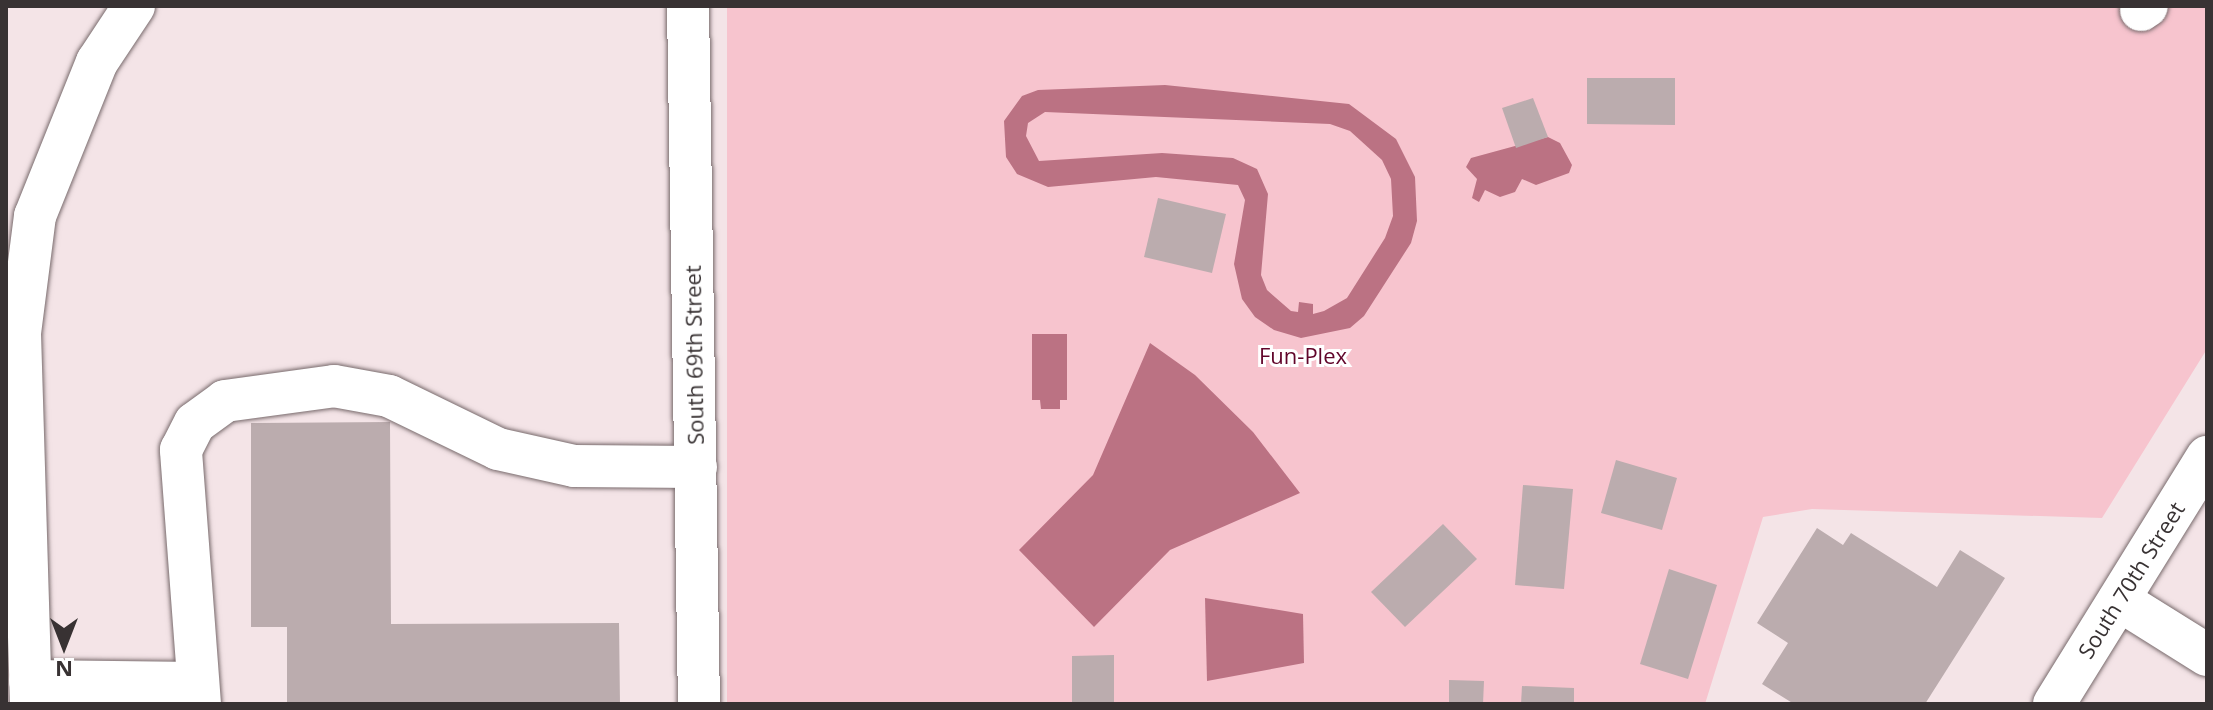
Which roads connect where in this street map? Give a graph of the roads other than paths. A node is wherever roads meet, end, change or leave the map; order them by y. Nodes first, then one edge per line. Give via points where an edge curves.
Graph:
1 (134, 6) edge
2 (688, 6) edge
3 (2207, 457) edge
4 (696, 467) junction
5 (2119, 600) junction
6 (2207, 655) edge
7 (30, 693) edge
8 (199, 694) edge
9 (699, 704) edge
10 (2054, 704) edge

1 - 7 street via 97,62 35,216 20,333
2 - 4 street, South 69th Street
3 - 5 street, South 70th Street
4 - 8 street via 574,466 498,449 389,396 334,386 225,401 195,423 181,450
4 - 9 street, South 69th Street
5 - 6 street
5 - 10 street, South 70th Street
7 - 8 street

